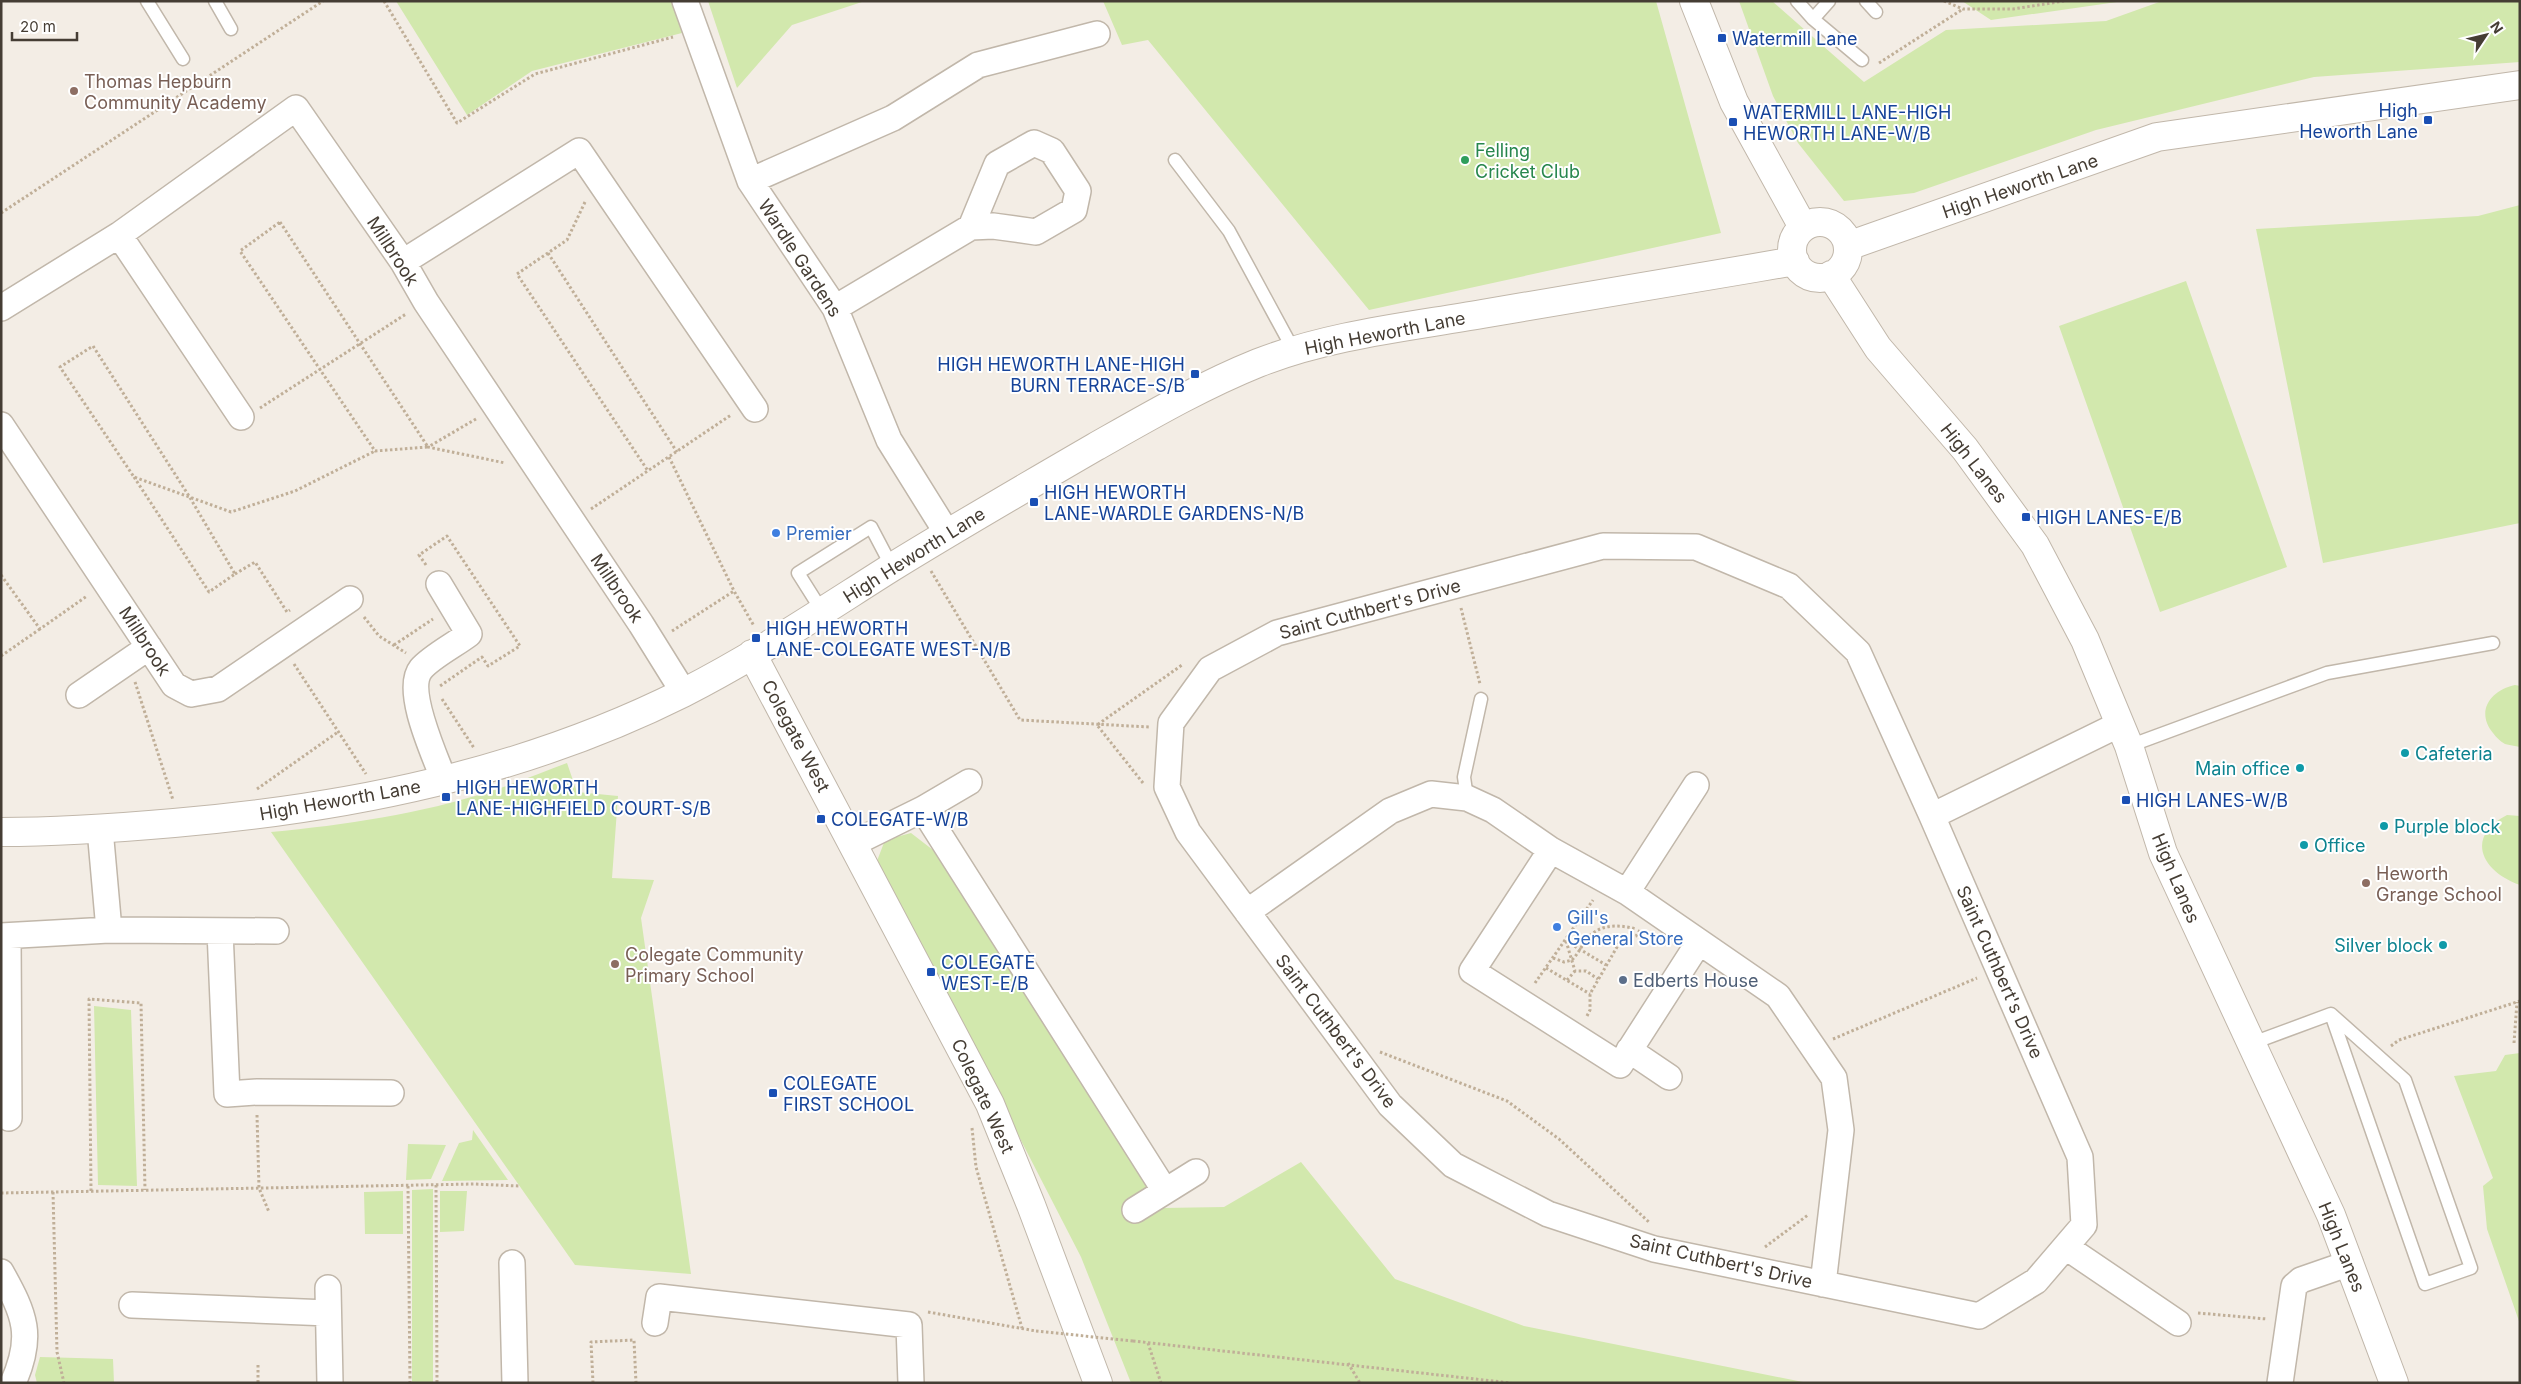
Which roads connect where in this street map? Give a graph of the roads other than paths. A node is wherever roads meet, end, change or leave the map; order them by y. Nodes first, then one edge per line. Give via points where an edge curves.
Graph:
1 (147, 1) edge
2 (215, 1) edge
3 (685, 1) edge
4 (1694, 1) edge
5 (1797, 1) edge
6 (1830, 1) edge
7 (1866, 1) edge
8 (1876, 12) dead end
9 (1813, 19) junction
10 (232, 29) dead end
11 (1097, 34) dead end
12 (183, 59) dead end
13 (1862, 60) road end
14 (2520, 85) edge
15 (1175, 160) dead end
16 (750, 181) junction
17 (971, 227) dead end
18 (1803, 227) junction
19 (119, 234) junction
20 (1848, 246) junction
21 (1795, 261) junction
22 (403, 262) junction
23 (1831, 275) junction
24 (1, 308) edge
25 (835, 308) junction
26 (1294, 351) junction
27 (753, 405) road end
28 (242, 417) road end
29 (1, 425) edge
30 (947, 533) junction
31 (892, 567) junction
32 (439, 584) dead end
33 (350, 599) road end
34 (822, 611) junction
35 (2493, 643) dead end
36 (149, 647) junction
37 (759, 650) junction
38 (684, 693) junction
39 (79, 695) dead end
40 (1481, 699) road end
41 (2125, 735) junction
42 (444, 780) junction
43 (969, 782) dead end
44 (1696, 785) dead end
45 (1467, 798) junction
46 (923, 809) junction
47 (1932, 816) junction
48 (100, 829) junction
49 (1, 832) edge
50 (854, 843) junction
51 (1551, 850) junction
52 (1626, 892) junction
53 (1247, 912) junction
54 (109, 930) junction
55 (220, 931) junction
56 (276, 931) dead end
57 (4, 936) edge
58 (1699, 942) junction
59 (2331, 1014) junction
60 (2250, 1044) junction
61 (1629, 1050) junction
62 (1669, 1078) dead end
63 (391, 1093) dead end
64 (9, 1118) dead end
65 (1196, 1172) dead end
66 (1165, 1191) junction
67 (1135, 1210) dead end
68 (2066, 1247) junction
69 (512, 1263) dead end
70 (2350, 1263) junction
71 (1, 1272) edge
72 (1823, 1284) junction
73 (328, 1288) dead end
74 (132, 1305) dead end
75 (328, 1313) junction
76 (655, 1323) dead end
77 (2178, 1323) road end
78 (1093, 1371) edge
79 (13, 1383) edge
80 (330, 1383) edge
81 (515, 1383) edge
82 (912, 1383) edge
83 (2280, 1383) edge
84 (2394, 1383) edge

1 - 12 lane
2 - 10 lane
3 - 16 street, Wardle Gardens
4 - 18 street via 1734,102
5 - 9 lane
6 - 9 lane
7 - 8 lane
9 - 13 lane
11 - 16 street via 978,65 893,118
14 - 20 street, High Heworth Lane via 2157,137
15 - 26 lane via 1229,231
16 - 25 street, Wardle Gardens
17 - 25 street
18 - 20 street via 1830,223 1844,234
18 - 21 street via 1793,245
19 - 22 street, Millbrook via 296,108
19 - 24 street, Millbrook
19 - 28 street
20 - 23 street via 1847,260
21 - 23 street via 1810,276
21 - 26 street, High Heworth Lane via 1336,339
22 - 27 street via 579,151
22 - 38 street, Millbrook via 426,302
23 - 41 street, High Lanes via 1878,348 1966,448 2035,544 2085,640
25 - 30 street, Wardle Gardens via 889,440
26 - 30 street, High Heworth Lane via 1234,373 1175,401
29 - 36 street, Millbrook
30 - 31 street, High Heworth Lane
31 - 34 street, High Heworth Lane
31 - 34 lane via 871,527 798,573
32 - 42 street via 469,634 422,668 415,684 415,694
33 - 36 street, Millbrook via 218,689 191,694 174,685
34 - 37 street, High Heworth Lane
35 - 41 lane via 2327,673
36 - 39 street
37 - 38 street, High Heworth Lane
37 - 50 street, Colegate West
38 - 42 street, High Heworth Lane via 552,748
40 - 45 lane via 1464,777
41 - 47 street
41 - 60 street, High Lanes via 2162,852
42 - 48 street, High Heworth Lane via 318,807
43 - 46 street
44 - 52 street
45 - 51 street via 1493,810
45 - 53 street via 1430,794 1390,811
46 - 50 street
46 - 66 street
47 - 53 street, Saint Cuthbert's Drive via 1858,652 1789,586 1696,547 1604,546 1277,633 1210,669 1172,723 1167,786 1188,832
47 - 68 street, Saint Cuthbert's Drive via 2080,1157 2084,1226
48 - 49 street, High Heworth Lane
48 - 54 street
50 - 78 street, Colegate West via 990,1104
51 - 52 street
51 - 61 street via 1472,970 1620,1065
52 - 58 street via 1647,920
53 - 72 street, Saint Cuthbert's Drive via 1390,1105 1453,1165 1548,1214 1654,1249
54 - 55 street
54 - 57 street
55 - 56 street
55 - 63 street via 227,1094
57 - 64 street
58 - 61 street
58 - 72 street via 1778,996 1834,1078 1841,1130
59 - 59 lane via 2404,1080 2470,1268 2425,1284
59 - 60 lane
60 - 70 street, High Lanes via 2295,1134
61 - 62 street
65 - 66 street
66 - 67 street
68 - 72 street, Saint Cuthbert's Drive via 2036,1281 1979,1316
68 - 77 street
69 - 81 street
70 - 83 street via 2301,1280 2294,1286
70 - 84 street, High Lanes
71 - 79 street via 16,1298 25,1324 25,1350
73 - 75 street
74 - 75 street
75 - 80 street
76 - 82 street via 659,1297 909,1325

